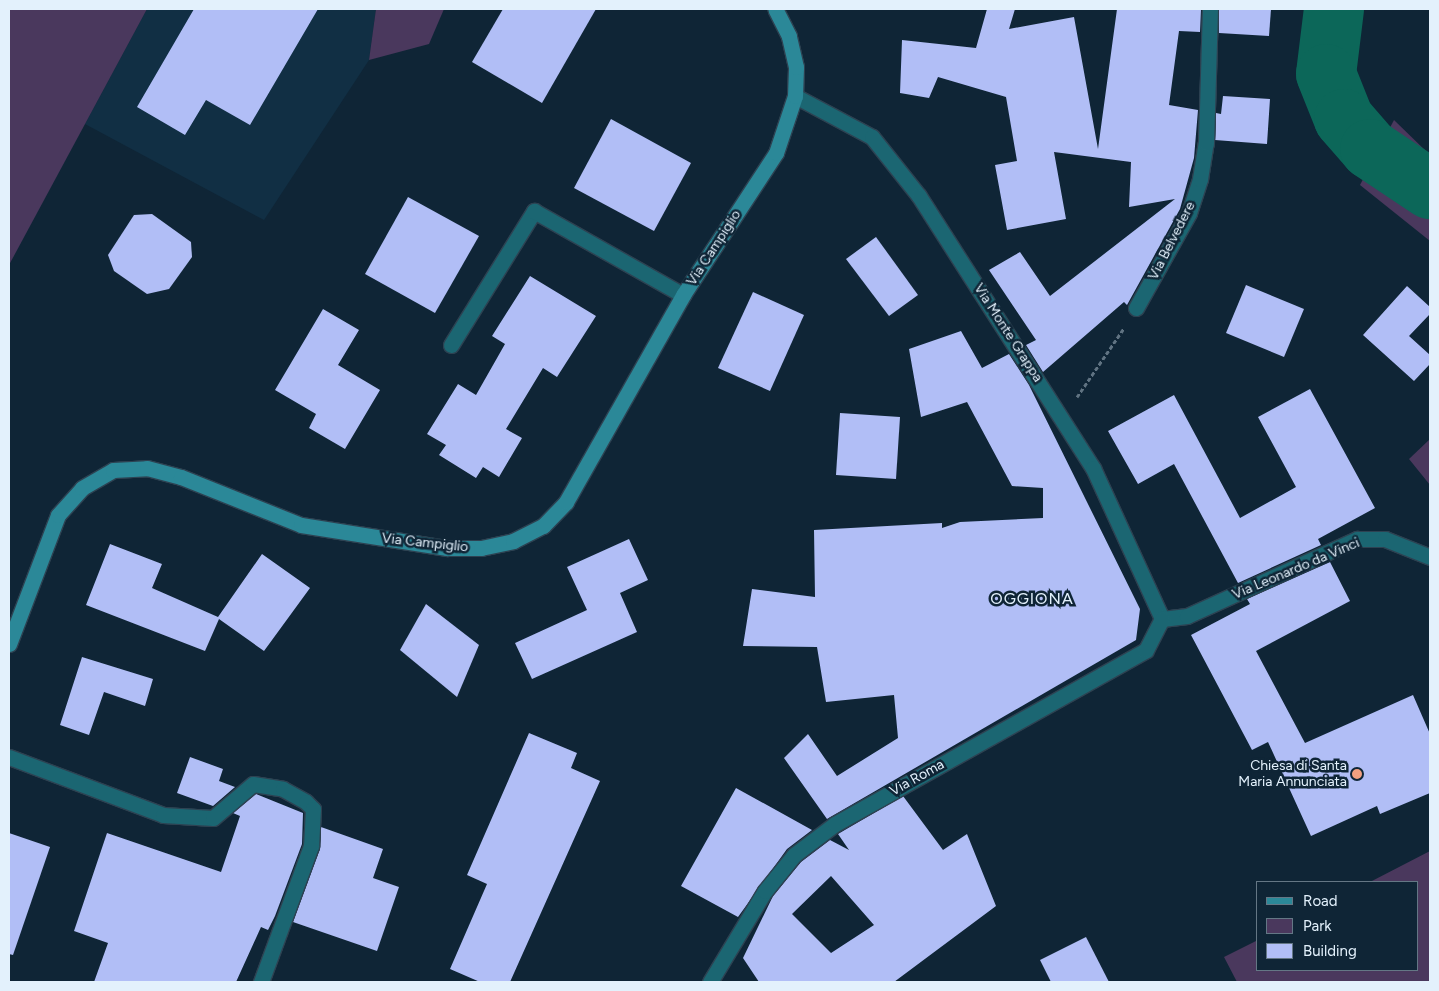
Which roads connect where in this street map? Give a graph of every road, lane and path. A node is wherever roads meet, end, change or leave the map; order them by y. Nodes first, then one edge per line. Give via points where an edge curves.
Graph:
1 (775, 9) edge
2 (1210, 9) edge
3 (795, 96) junction
4 (683, 295) junction
5 (1136, 308) joint
6 (451, 345) dead end
7 (1063, 419) junction
8 (1430, 556) edge
9 (1162, 619) junction
10 (9, 644) edge
11 (9, 757) edge
12 (261, 982) edge
13 (710, 982) edge

1 - 3 street, Via Campiglio via 789,36
2 - 5 street, Via Belvedere via 1206,143 1200,178 1189,213
3 - 4 street, Via Campiglio via 776,153
3 - 7 street, Via Monte Grappa via 872,137 919,196
4 - 6 street via 534,211
4 - 10 street, Via Campiglio via 566,502 543,526 513,541 481,548 447,548 301,525 181,477 147,468 113,470 82,488 58,515
5 - 7 path
7 - 9 street, Via Monte Grappa via 1093,468
8 - 9 street, Via Leonardo da Vinci via 1385,539 1357,539 1187,616
9 - 13 street, Via Roma via 1146,650 835,824 794,855 765,891
11 - 12 street via 163,815 213,818 252,784 283,789 306,802 313,809 311,846

